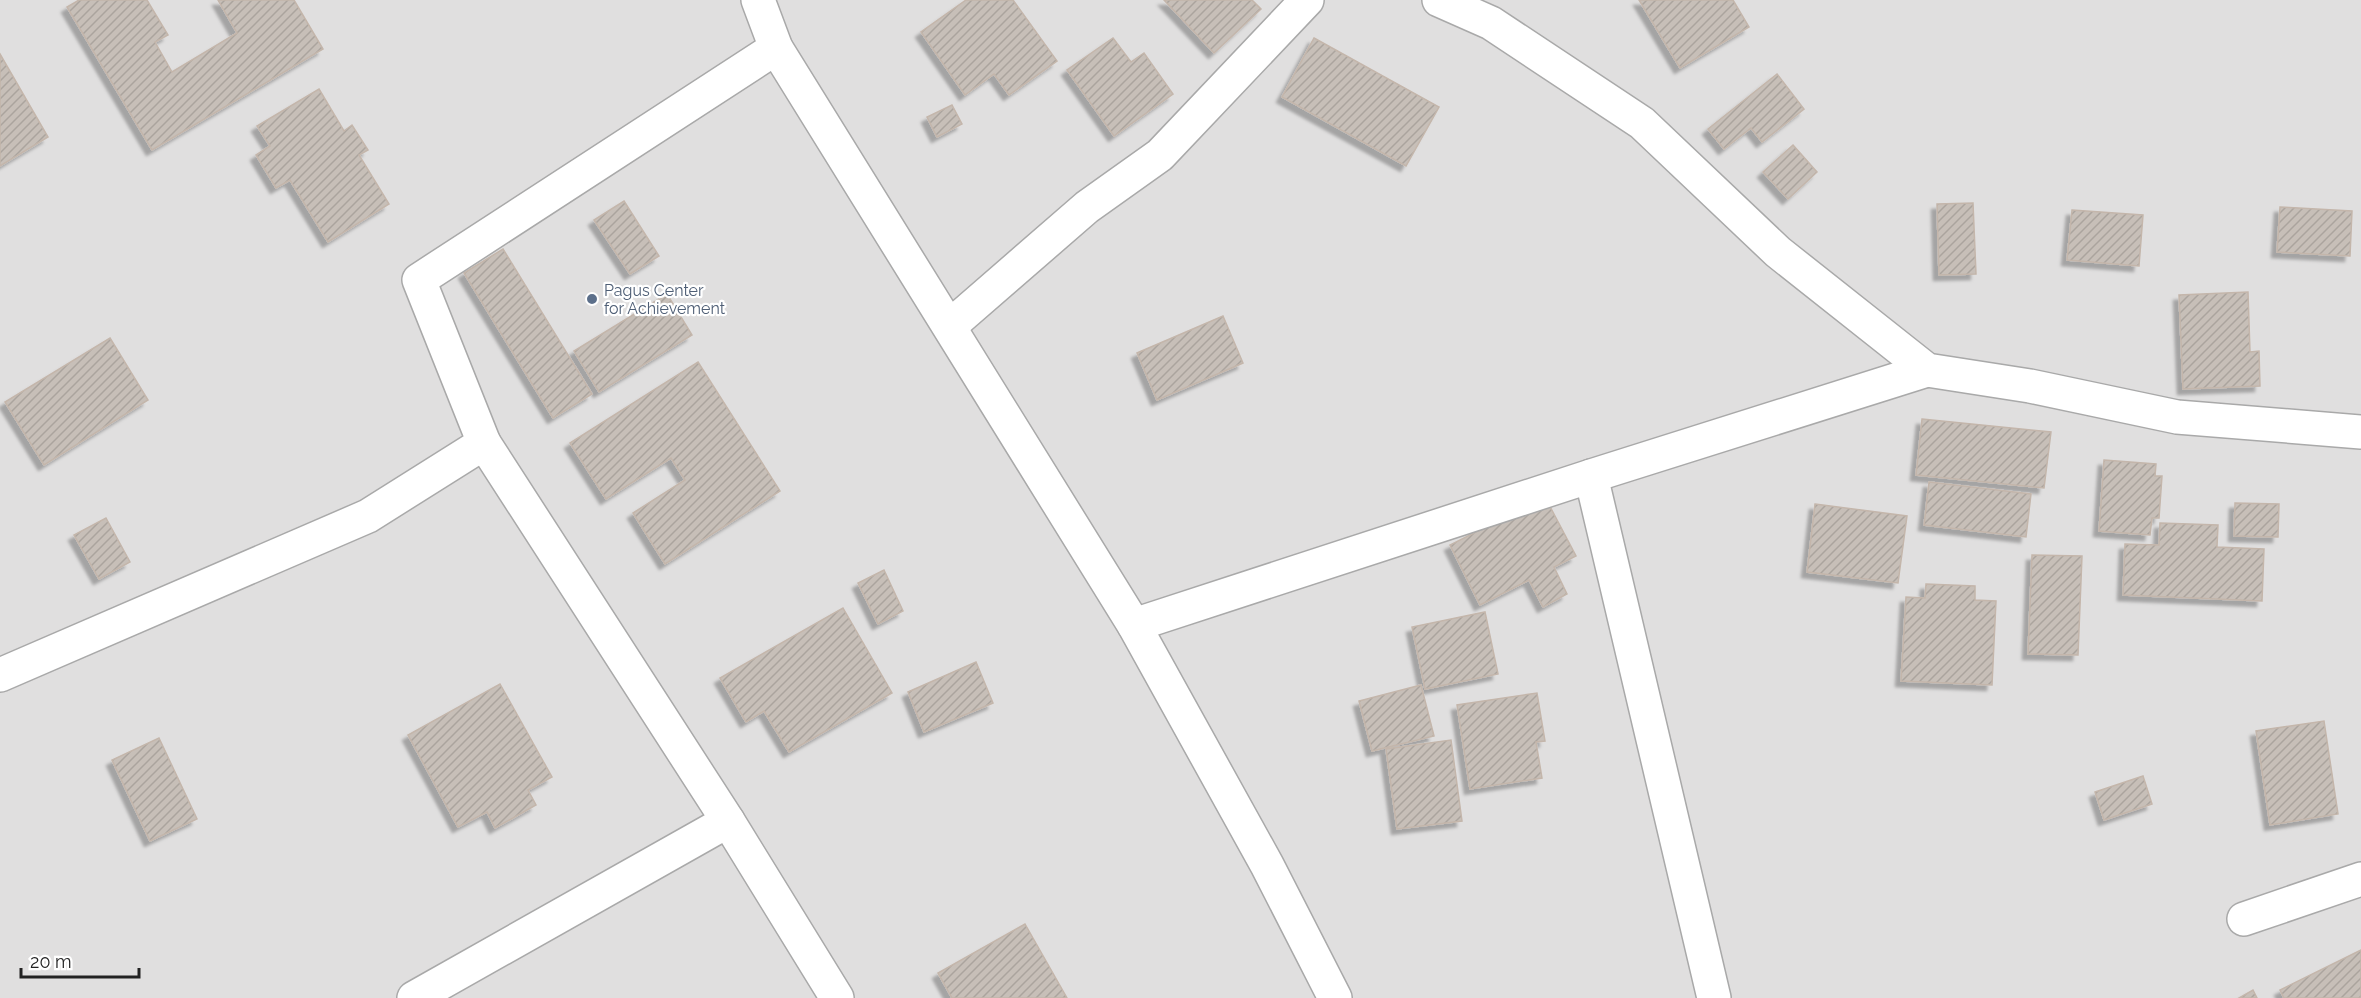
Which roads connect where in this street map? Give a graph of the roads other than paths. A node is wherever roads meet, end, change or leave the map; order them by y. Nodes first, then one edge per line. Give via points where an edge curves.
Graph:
1 (758, 0) edge
2 (1308, 0) edge
3 (1438, 0) edge
4 (776, 48) junction
5 (950, 326) junction
6 (1927, 370) junction
7 (2361, 432) edge
8 (484, 443) junction
9 (1591, 476) junction
10 (1134, 625) junction
11 (0, 675) edge
12 (728, 821) junction
13 (2361, 879) edge
14 (2244, 919) dead end
15 (414, 998) edge
16 (837, 998) edge
17 (1335, 998) edge
18 (1714, 998) edge

1 - 4 street
2 - 5 street via 1160,155 1087,207
3 - 6 street via 1491,23 1642,123 1778,252
4 - 5 street
4 - 8 street via 419,280
5 - 10 street
6 - 7 street via 2030,386 2176,417
6 - 9 street
8 - 11 street via 368,516
8 - 12 street
9 - 10 street
9 - 18 street
10 - 17 street via 1268,865
12 - 15 street
12 - 16 street
13 - 14 street

